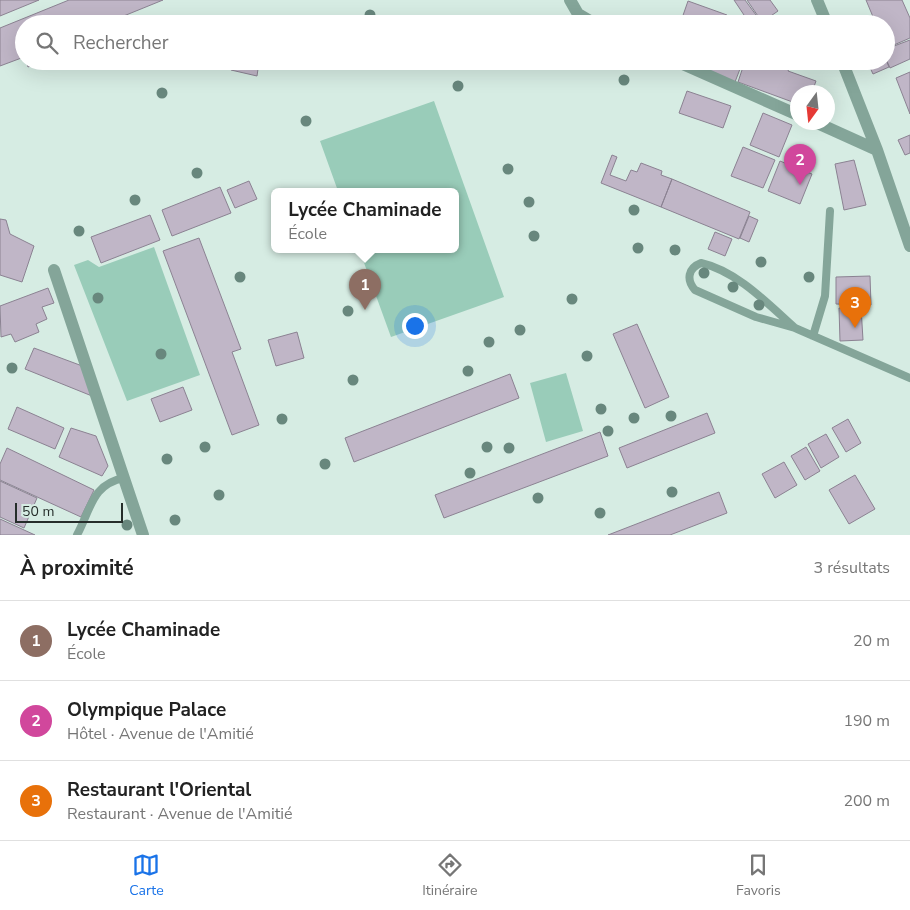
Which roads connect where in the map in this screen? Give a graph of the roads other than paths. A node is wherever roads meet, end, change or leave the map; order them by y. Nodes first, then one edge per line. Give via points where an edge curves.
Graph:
1 (570, 0) edge
2 (817, 0) edge
3 (580, 15) edge
4 (823, 15) edge
5 (696, 70) edge
6 (846, 70) edge
7 (790, 111) edge
8 (833, 130) edge
9 (877, 150) junction
10 (830, 211) dead end
11 (910, 246) edge
12 (54, 270) dead end
13 (794, 328) junction
14 (813, 336) junction
15 (910, 378) edge
16 (124, 478) junction
17 (77, 535) edge
18 (143, 535) edge

1 - 3 street
2 - 4 street
5 - 7 street
6 - 9 street
8 - 9 street
9 - 11 street
10 - 14 lane via 825,296
12 - 16 street
13 - 13 lane via 763,299 721,270 701,263 692,267 689,281 694,290 756,317
13 - 14 lane
14 - 15 lane
16 - 17 lane via 111,481 97,492
16 - 18 street

